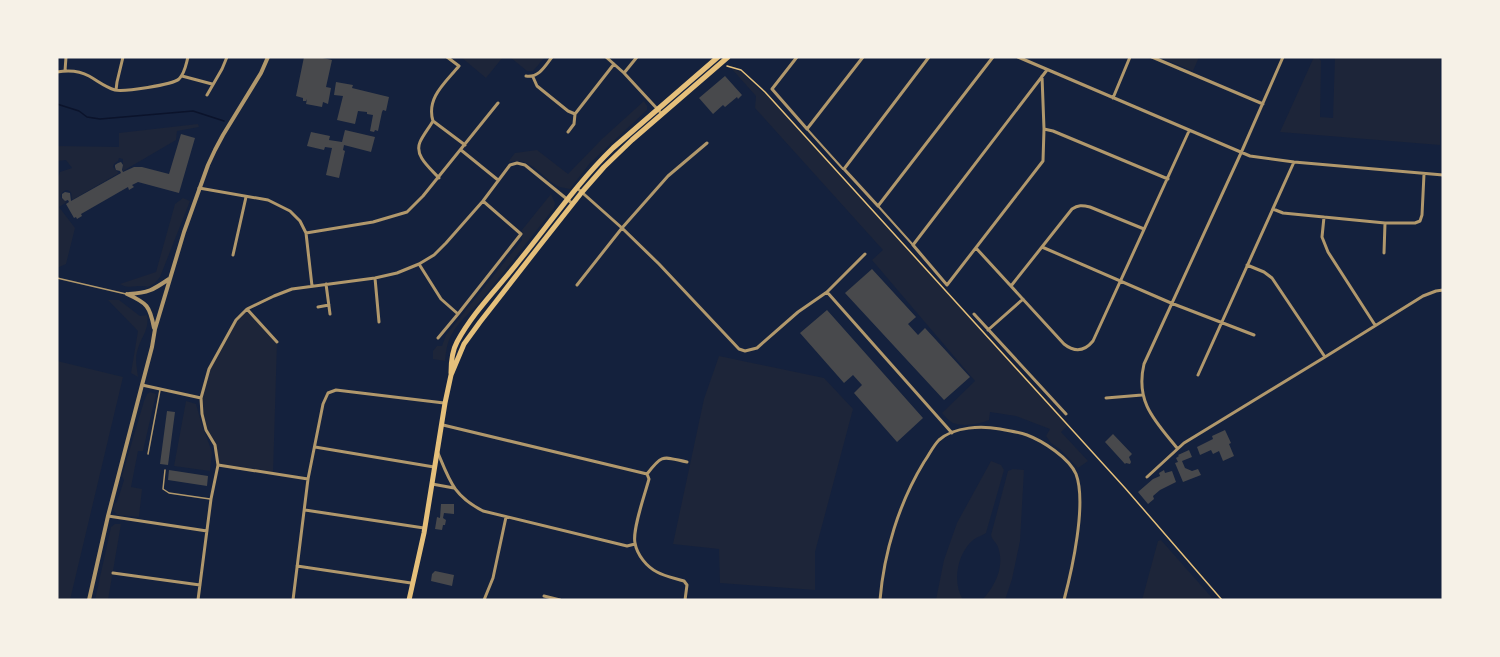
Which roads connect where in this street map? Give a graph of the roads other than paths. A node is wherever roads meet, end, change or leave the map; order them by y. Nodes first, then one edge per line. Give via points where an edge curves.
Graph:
1 (66, 57) edge
2 (123, 57) edge
3 (188, 57) edge
4 (226, 57) edge
5 (268, 57) edge
6 (447, 57) edge
7 (552, 57) edge
8 (606, 57) edge
9 (637, 57) edge
10 (718, 57) edge
11 (728, 57) edge
12 (797, 57) edge
13 (863, 57) edge
14 (930, 57) edge
15 (993, 57) edge
16 (1018, 57) edge
17 (1130, 57) edge
18 (1152, 57) edge
19 (1283, 57) edge
20 (614, 64) junction
21 (1047, 70) junction
22 (65, 71) junction
23 (57, 72) edge
24 (624, 73) junction
25 (182, 76) junction
26 (526, 76) dead end
27 (1042, 76) junction
28 (533, 77) junction
29 (212, 84) junction
30 (116, 90) junction
31 (207, 94) dead end
32 (1113, 98) junction
33 (498, 103) dead end
34 (1263, 104) junction
35 (658, 109) junction
36 (574, 114) junction
37 (662, 114) junction
38 (433, 121) junction
39 (807, 129) junction
40 (1044, 129) junction
41 (1190, 131) junction
42 (568, 132) dead end
43 (707, 143) dead end
44 (465, 145) junction
45 (460, 150) junction
46 (1241, 153) junction
47 (1294, 162) junction
48 (843, 169) junction
49 (1424, 174) junction
50 (1443, 175) edge
51 (439, 178) junction
52 (1168, 179) junction
53 (498, 180) junction
54 (199, 188) junction
55 (579, 190) junction
56 (246, 197) junction
57 (567, 199) junction
58 (483, 201) junction
59 (573, 204) junction
60 (878, 206) junction
61 (1273, 209) junction
62 (1324, 217) junction
63 (1385, 223) junction
64 (622, 228) junction
65 (1144, 229) junction
66 (306, 233) junction
67 (913, 245) junction
68 (1042, 247) junction
69 (976, 248) junction
70 (1384, 253) dead end
71 (865, 254) dead end
72 (233, 255) dead end
73 (419, 264) junction
74 (1247, 265) junction
75 (57, 278) edge
76 (375, 278) junction
77 (170, 279) junction
78 (1122, 281) junction
79 (326, 284) junction
80 (577, 285) dead end
81 (312, 286) junction
82 (1011, 286) junction
83 (1443, 290) edge
84 (827, 292) junction
85 (127, 294) junction
86 (1023, 299) junction
87 (1172, 303) junction
88 (329, 305) junction
89 (318, 307) dead end
90 (247, 309) junction
91 (330, 314) dead end
92 (458, 314) junction
93 (974, 314) dead end
94 (380, 322) dead end
95 (1221, 322) junction
96 (1375, 325) junction
97 (155, 329) junction
98 (988, 330) junction
99 (1254, 335) dead end
100 (438, 338) dead end
101 (277, 342) dead end
102 (1325, 357) junction
103 (452, 375) junction
104 (1198, 375) dead end
105 (142, 385) junction
106 (160, 389) junction
107 (1143, 395) junction
108 (201, 398) junction
109 (1106, 398) dead end
110 (445, 403) junction
111 (1066, 414) dead end
112 (441, 425) junction
113 (952, 433) junction
114 (314, 447) junction
115 (1177, 448) junction
116 (437, 451) junction
117 (148, 454) dead end
118 (687, 462) dead end
119 (218, 465) junction
120 (434, 466) junction
121 (165, 470) dead end
122 (647, 474) junction
123 (1147, 477) dead end
124 (308, 479) junction
125 (432, 484) junction
126 (454, 488) junction
127 (211, 499) junction
128 (304, 510) junction
129 (108, 516) junction
130 (506, 517) junction
131 (425, 528) junction
132 (207, 531) junction
133 (635, 544) junction
134 (297, 566) junction
135 (113, 573) dead end
136 (413, 583) junction
137 (200, 585) junction
138 (544, 596) dead end
139 (89, 600) edge
140 (198, 600) edge
141 (293, 600) edge
142 (409, 600) edge
143 (484, 600) edge
144 (560, 600) edge
145 (685, 600) edge
146 (880, 600) edge
147 (1064, 600) edge

1 - 22 street
2 - 30 street
3 - 25 street
4 - 29 street
5 - 54 street via 223,135
6 - 38 street via 459,66 431,102
7 - 28 street
8 - 20 street
9 - 24 street
10 - 35 main road
11 - 37 main road
12 - 39 street via 772,89
13 - 39 street
14 - 48 street
15 - 60 street
16 - 21 street
17 - 32 street
18 - 34 street
19 - 34 street
20 - 24 street
20 - 36 street
21 - 27 street
21 - 32 street
22 - 23 street
22 - 30 street via 89,76
24 - 35 street
25 - 29 street
25 - 30 street via 170,83
26 - 28 street
27 - 40 street
27 - 67 street
28 - 36 street via 537,86
29 - 31 street
32 - 41 street
33 - 44 street
34 - 46 street
35 - 37 street
35 - 55 main road via 599,161
36 - 42 street via 574,124
37 - 55 main road
38 - 44 street
38 - 51 street via 419,143 419,153
39 - 48 street
40 - 52 street
40 - 69 street via 1041,164
41 - 46 street
41 - 52 street
43 - 64 street via 669,176
44 - 45 street
45 - 51 street
45 - 53 street
46 - 47 street
46 - 87 street
47 - 49 street
47 - 61 street
48 - 60 street
49 - 50 street
49 - 63 street via 1419,221
51 - 66 street via 407,212
52 - 65 street
53 - 57 street via 510,165 525,165
53 - 58 street
54 - 56 street
54 - 77 street
55 - 57 main road
55 - 59 main road
55 - 64 street
56 - 66 street via 268,200 290,211
56 - 72 street
57 - 59 street
57 - 103 main road via 456,344
58 - 73 street via 434,255
58 - 92 street via 521,234
59 - 103 main road via 464,344
60 - 67 street
61 - 62 street
61 - 74 street
62 - 63 street
62 - 96 street via 1322,237 1328,252
63 - 70 street
64 - 80 street
64 - 84 street via 745,351 757,348
65 - 68 street via 1090,207 1077,206
65 - 78 street
66 - 81 street
67 - 69 street via 948,285
68 - 78 street
68 - 82 street
69 - 82 street
71 - 84 street
73 - 76 street
73 - 92 street via 441,299
74 - 95 street
74 - 102 street via 1272,278
75 - 85 lane
76 - 79 street
76 - 94 street
77 - 85 street via 145,293
77 - 97 street
78 - 86 street via 1093,341 1081,350 1064,344
78 - 87 street
79 - 81 street
79 - 88 street
81 - 90 street via 292,289
82 - 86 street
83 - 96 street via 1423,296
84 - 113 street
85 - 97 street via 147,305
86 - 98 street
87 - 95 street
87 - 107 street via 1144,364
88 - 89 street
88 - 91 street
90 - 101 street
90 - 108 street via 236,320 209,369
92 - 100 street
93 - 98 street
95 - 99 street
95 - 104 street
96 - 102 street
97 - 105 street
98 - 111 street
102 - 115 street
103 - 110 main road
105 - 106 street
105 - 129 street
106 - 108 street
106 - 117 lane
107 - 109 street
107 - 115 street via 1153,419
108 - 119 street via 206,430 215,445
110 - 112 main road
110 - 114 street via 336,390 324,398
112 - 116 main road
112 - 122 street
113 - 146 street via 933,448 907,495 885,561
113 - 147 street via 989,427 1027,435 1046,444 1075,472 1079,485 1078,530
114 - 120 street
114 - 124 street
115 - 123 street
116 - 120 main road
116 - 126 street
118 - 122 street via 665,457
119 - 124 street
119 - 127 street
120 - 125 main road
121 - 127 lane via 163,489 169,493
122 - 133 street
124 - 128 street
125 - 126 street
125 - 131 main road
126 - 130 street via 468,503
127 - 132 street
128 - 131 street
128 - 134 street
129 - 132 street
129 - 139 street
130 - 133 street via 627,546
130 - 143 street via 494,578
131 - 136 main road
132 - 137 street
133 - 145 street via 648,566 684,581
134 - 136 street
134 - 141 street
135 - 137 street
136 - 142 main road
137 - 140 street
138 - 144 street

